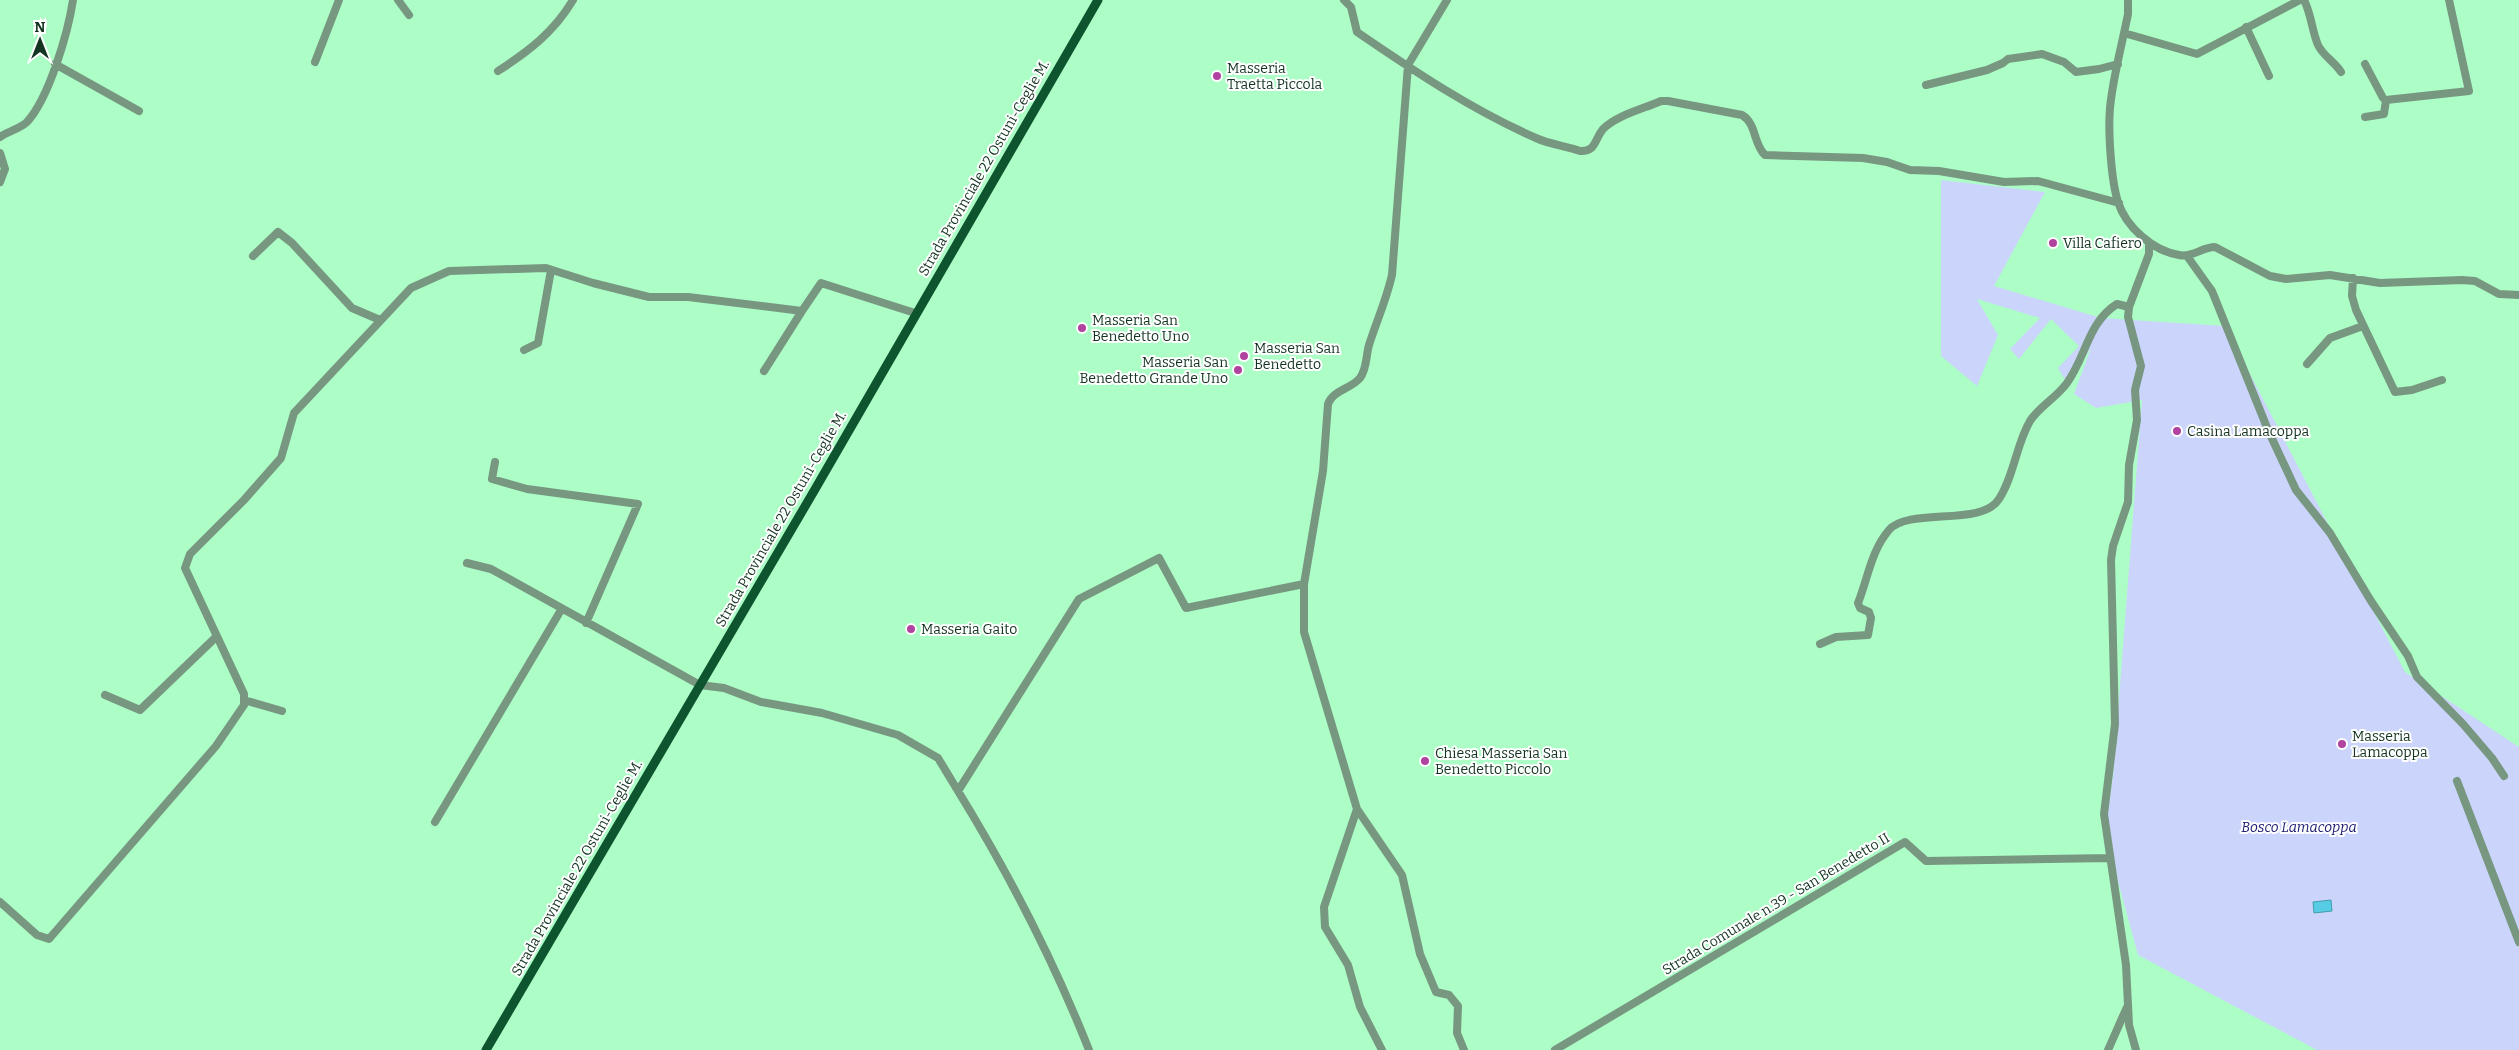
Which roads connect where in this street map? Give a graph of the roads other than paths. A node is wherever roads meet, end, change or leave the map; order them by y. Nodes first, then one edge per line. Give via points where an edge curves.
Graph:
1 (72, 0) edge
2 (339, 0) edge
3 (398, 0) edge
4 (573, 0) edge
5 (1098, 0) edge
6 (1344, 0) edge
7 (1448, 0) edge
8 (2128, 0) edge
9 (2302, 0) edge
10 (2449, 0) edge
11 (409, 15) dead end
12 (2246, 27) junction
13 (2124, 33) junction
14 (315, 62) dead end
15 (55, 64) junction
16 (2118, 64) junction
17 (2365, 64) dead end
18 (1408, 65) junction
19 (498, 71) dead end
20 (2341, 72) dead end
21 (2269, 76) dead end
22 (1926, 85) dead end
23 (2386, 100) junction
24 (139, 111) dead end
25 (2365, 117) dead end
26 (0, 137) edge
27 (0, 153) edge
28 (0, 182) edge
29 (2118, 204) junction
30 (2149, 243) junction
31 (253, 256) dead end
32 (2187, 256) junction
33 (551, 270) junction
34 (2353, 278) junction
35 (2519, 296) edge
36 (2129, 307) junction
37 (802, 311) junction
38 (915, 313) junction
39 (380, 320) junction
40 (2363, 326) junction
41 (524, 350) dead end
42 (2307, 364) dead end
43 (764, 371) dead end
44 (2442, 380) dead end
45 (495, 462) dead end
46 (467, 563) dead end
47 (1304, 584) junction
48 (561, 610) junction
49 (586, 622) junction
50 (216, 638) junction
51 (1820, 644) dead end
52 (700, 685) junction
53 (105, 695) dead end
54 (244, 700) junction
55 (282, 711) dead end
56 (2504, 776) dead end
57 (2457, 781) dead end
58 (958, 791) junction
59 (1356, 810) junction
60 (435, 822) dead end
61 (2109, 858) junction
62 (0, 902) edge
63 (2519, 942) edge
64 (2128, 1005) junction
65 (2129, 1025) junction
66 (2120, 1026) junction
67 (486, 1050) edge
68 (1089, 1050) edge
69 (1382, 1050) edge
70 (1464, 1050) edge
71 (1555, 1050) edge
72 (2108, 1050) edge
73 (2136, 1050) edge

1 - 15 street via 68,26
2 - 14 street
3 - 11 street
4 - 19 street via 542,41
5 - 38 main road, Strada Provinciale 22 Ostuni-Ceglie M.
6 - 18 street via 1352,7 1357,32
7 - 18 street
8 - 13 street
9 - 12 street
9 - 20 street via 2318,46
10 - 23 street via 2468,91
12 - 13 street via 2197,54
12 - 21 street
13 - 16 street
15 - 24 street
15 - 26 street via 34,113 25,124
16 - 22 street via 2076,72 2064,62 2042,54 2008,59 1988,70
16 - 29 street via 2109,123
17 - 23 street
18 - 29 street via 1464,102 1537,139 1580,151 1594,148 1604,129 1614,121 1661,101 1742,115 1750,122 1760,151 1765,155 1863,158 1910,170 1939,171 2004,182 2038,181
18 - 47 street via 1392,275 1386,303 1369,345 1364,372 1356,381 1330,397 1328,404 1323,471
23 - 25 street via 2384,114
27 - 28 street via 5,169
29 - 30 street
30 - 32 street via 2162,251
30 - 36 street via 2149,254
31 - 39 street via 278,232 352,308
32 - 34 street via 2215,247 2270,276 2286,279 2330,275
32 - 56 street via 2212,290 2271,438 2296,490 2330,533 2408,656 2416,677 2462,724
33 - 37 street via 649,296 688,296
33 - 39 street via 449,271 411,288
33 - 41 street via 538,344
34 - 35 street via 2380,283 2462,280 2475,282 2499,294
34 - 40 street via 2352,296
36 - 51 street via 2117,304 2101,318 2068,383 2030,421 1999,500 1983,512 1912,520 1890,528 1871,559 1868,578 1858,603 1871,618 1868,635 1836,638
36 - 61 street via 2128,317 2141,366 2135,390 2137,420 2129,465 2128,502 2110,560 2115,724 2104,814
37 - 38 street via 821,283
37 - 43 street
38 - 52 main road, Strada Provinciale 22 Ostuni-Ceglie M.
39 - 50 street via 294,412 281,458 190,554 185,568
40 - 42 street via 2330,338
40 - 44 street via 2395,392
45 - 49 street via 492,479 527,489 638,504
46 - 48 street via 491,569
47 - 58 street via 1186,608 1159,558 1079,599
47 - 59 street via 1304,632
48 - 49 street
48 - 60 street
49 - 52 street
50 - 53 street via 140,710
50 - 54 street
52 - 58 street via 724,688 761,702 822,713 898,735 938,758
52 - 67 main road, Strada Provinciale 22 Ostuni-Ceglie M.
54 - 55 street
54 - 62 street via 244,705 216,746 49,939 37,935
57 - 63 street
58 - 68 street via 1015,888
59 - 69 street via 1324,907 1325,927 1348,965 1360,1007
59 - 70 street via 1402,875 1420,954 1436,992 1449,996 1458,1006 1457,1033
61 - 64 street via 2126,966
61 - 71 street, Strada Comunale n.39 - San Benedetto II via 1926,860 1905,842
64 - 65 street
64 - 66 street
65 - 66 street via 2123,1022
65 - 73 street
66 - 72 street

